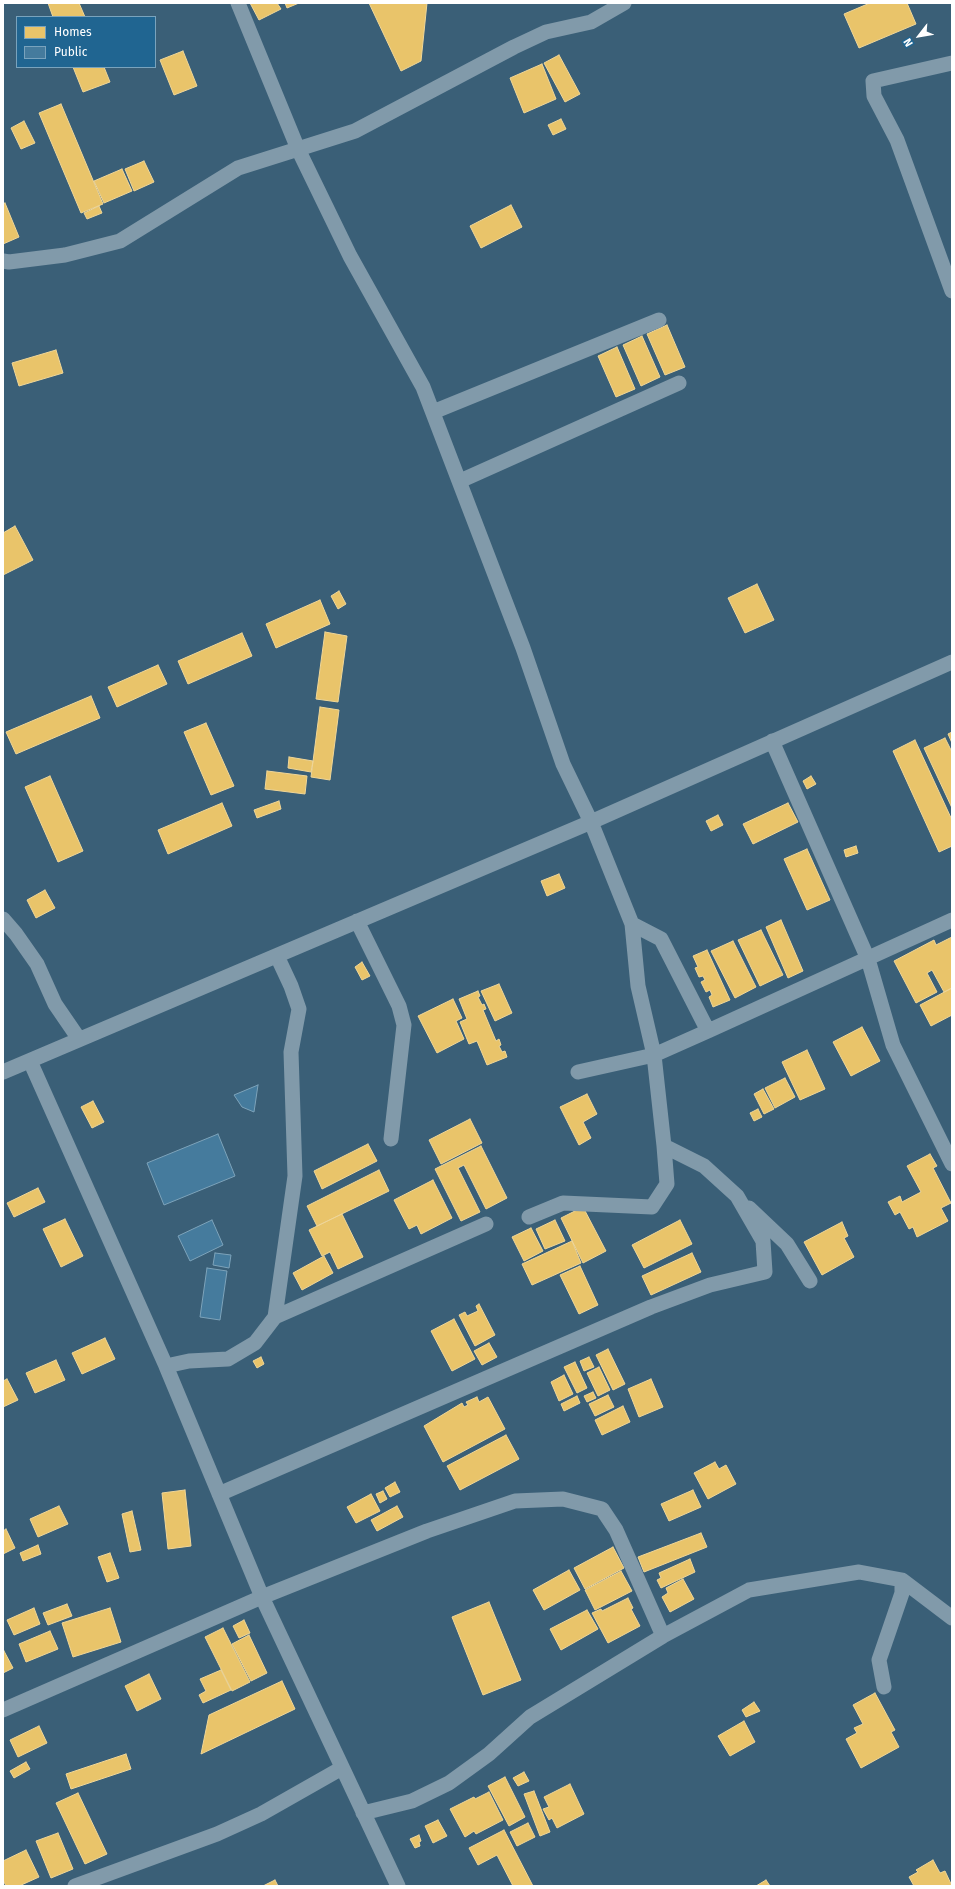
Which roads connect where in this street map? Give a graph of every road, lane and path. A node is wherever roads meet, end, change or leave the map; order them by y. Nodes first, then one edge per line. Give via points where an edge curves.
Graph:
1 (238, 3) edge
2 (624, 3) edge
3 (952, 63) edge
4 (298, 149) junction
5 (3, 261) edge
6 (952, 291) edge
7 (658, 320) dead end
8 (679, 383) dead end
9 (433, 412) junction
10 (460, 482) junction
11 (952, 662) edge
12 (772, 741) junction
13 (591, 822) junction
14 (3, 919) edge
15 (952, 920) edge
16 (357, 921) junction
17 (632, 924) junction
18 (277, 956) junction
19 (868, 959) junction
20 (708, 1031) junction
21 (79, 1040) junction
22 (654, 1055) junction
23 (30, 1061) junction
24 (3, 1072) edge
25 (578, 1072) dead end
26 (391, 1139) dead end
27 (664, 1146) junction
28 (952, 1164) edge
29 (737, 1196) junction
30 (529, 1217) dead end
31 (486, 1224) dead end
32 (810, 1281) dead end
33 (276, 1317) junction
34 (166, 1366) junction
35 (219, 1494) junction
36 (902, 1580) junction
37 (262, 1597) junction
38 (952, 1618) edge
39 (663, 1636) junction
40 (884, 1687) dead end
41 (3, 1710) edge
42 (342, 1768) junction
43 (363, 1813) junction
44 (75, 1886) edge
45 (398, 1886) edge

1 - 4 street
2 - 4 street via 591,22 546,32 514,47 355,131
3 - 6 street via 873,81 874,96 898,140
4 - 5 street via 238,168 120,241 64,256
4 - 9 street via 350,256 424,387
7 - 9 street
8 - 10 street
9 - 10 street
10 - 13 street via 523,648 563,764
11 - 12 street
12 - 13 street
12 - 19 street
13 - 16 street
13 - 17 street
14 - 21 street via 37,964 54,1004
15 - 19 street
16 - 18 street
16 - 26 street via 400,1006 404,1025
17 - 20 street via 660,939
17 - 22 street via 638,986
18 - 21 street
18 - 33 street via 299,1009 290,1052 295,1176
19 - 20 street
19 - 28 street via 894,1046
20 - 22 street
21 - 23 street
22 - 25 street
22 - 27 street
23 - 24 street
23 - 34 street
27 - 29 street via 704,1166
27 - 30 street via 667,1184 652,1207 563,1203
29 - 32 street via 787,1244
29 - 35 street via 763,1241 765,1272 710,1285 651,1307
31 - 33 street
33 - 34 street via 255,1343 228,1359 189,1361
34 - 35 street
35 - 37 street
36 - 38 street
36 - 39 street via 859,1572 749,1590
36 - 40 street via 902,1593 878,1660
37 - 39 street via 427,1531 515,1500 563,1499 602,1509 616,1530
37 - 41 street
37 - 42 street
39 - 43 street via 530,1717 489,1754 449,1783 412,1801
42 - 43 street
42 - 44 street via 261,1814 217,1834
43 - 45 street

